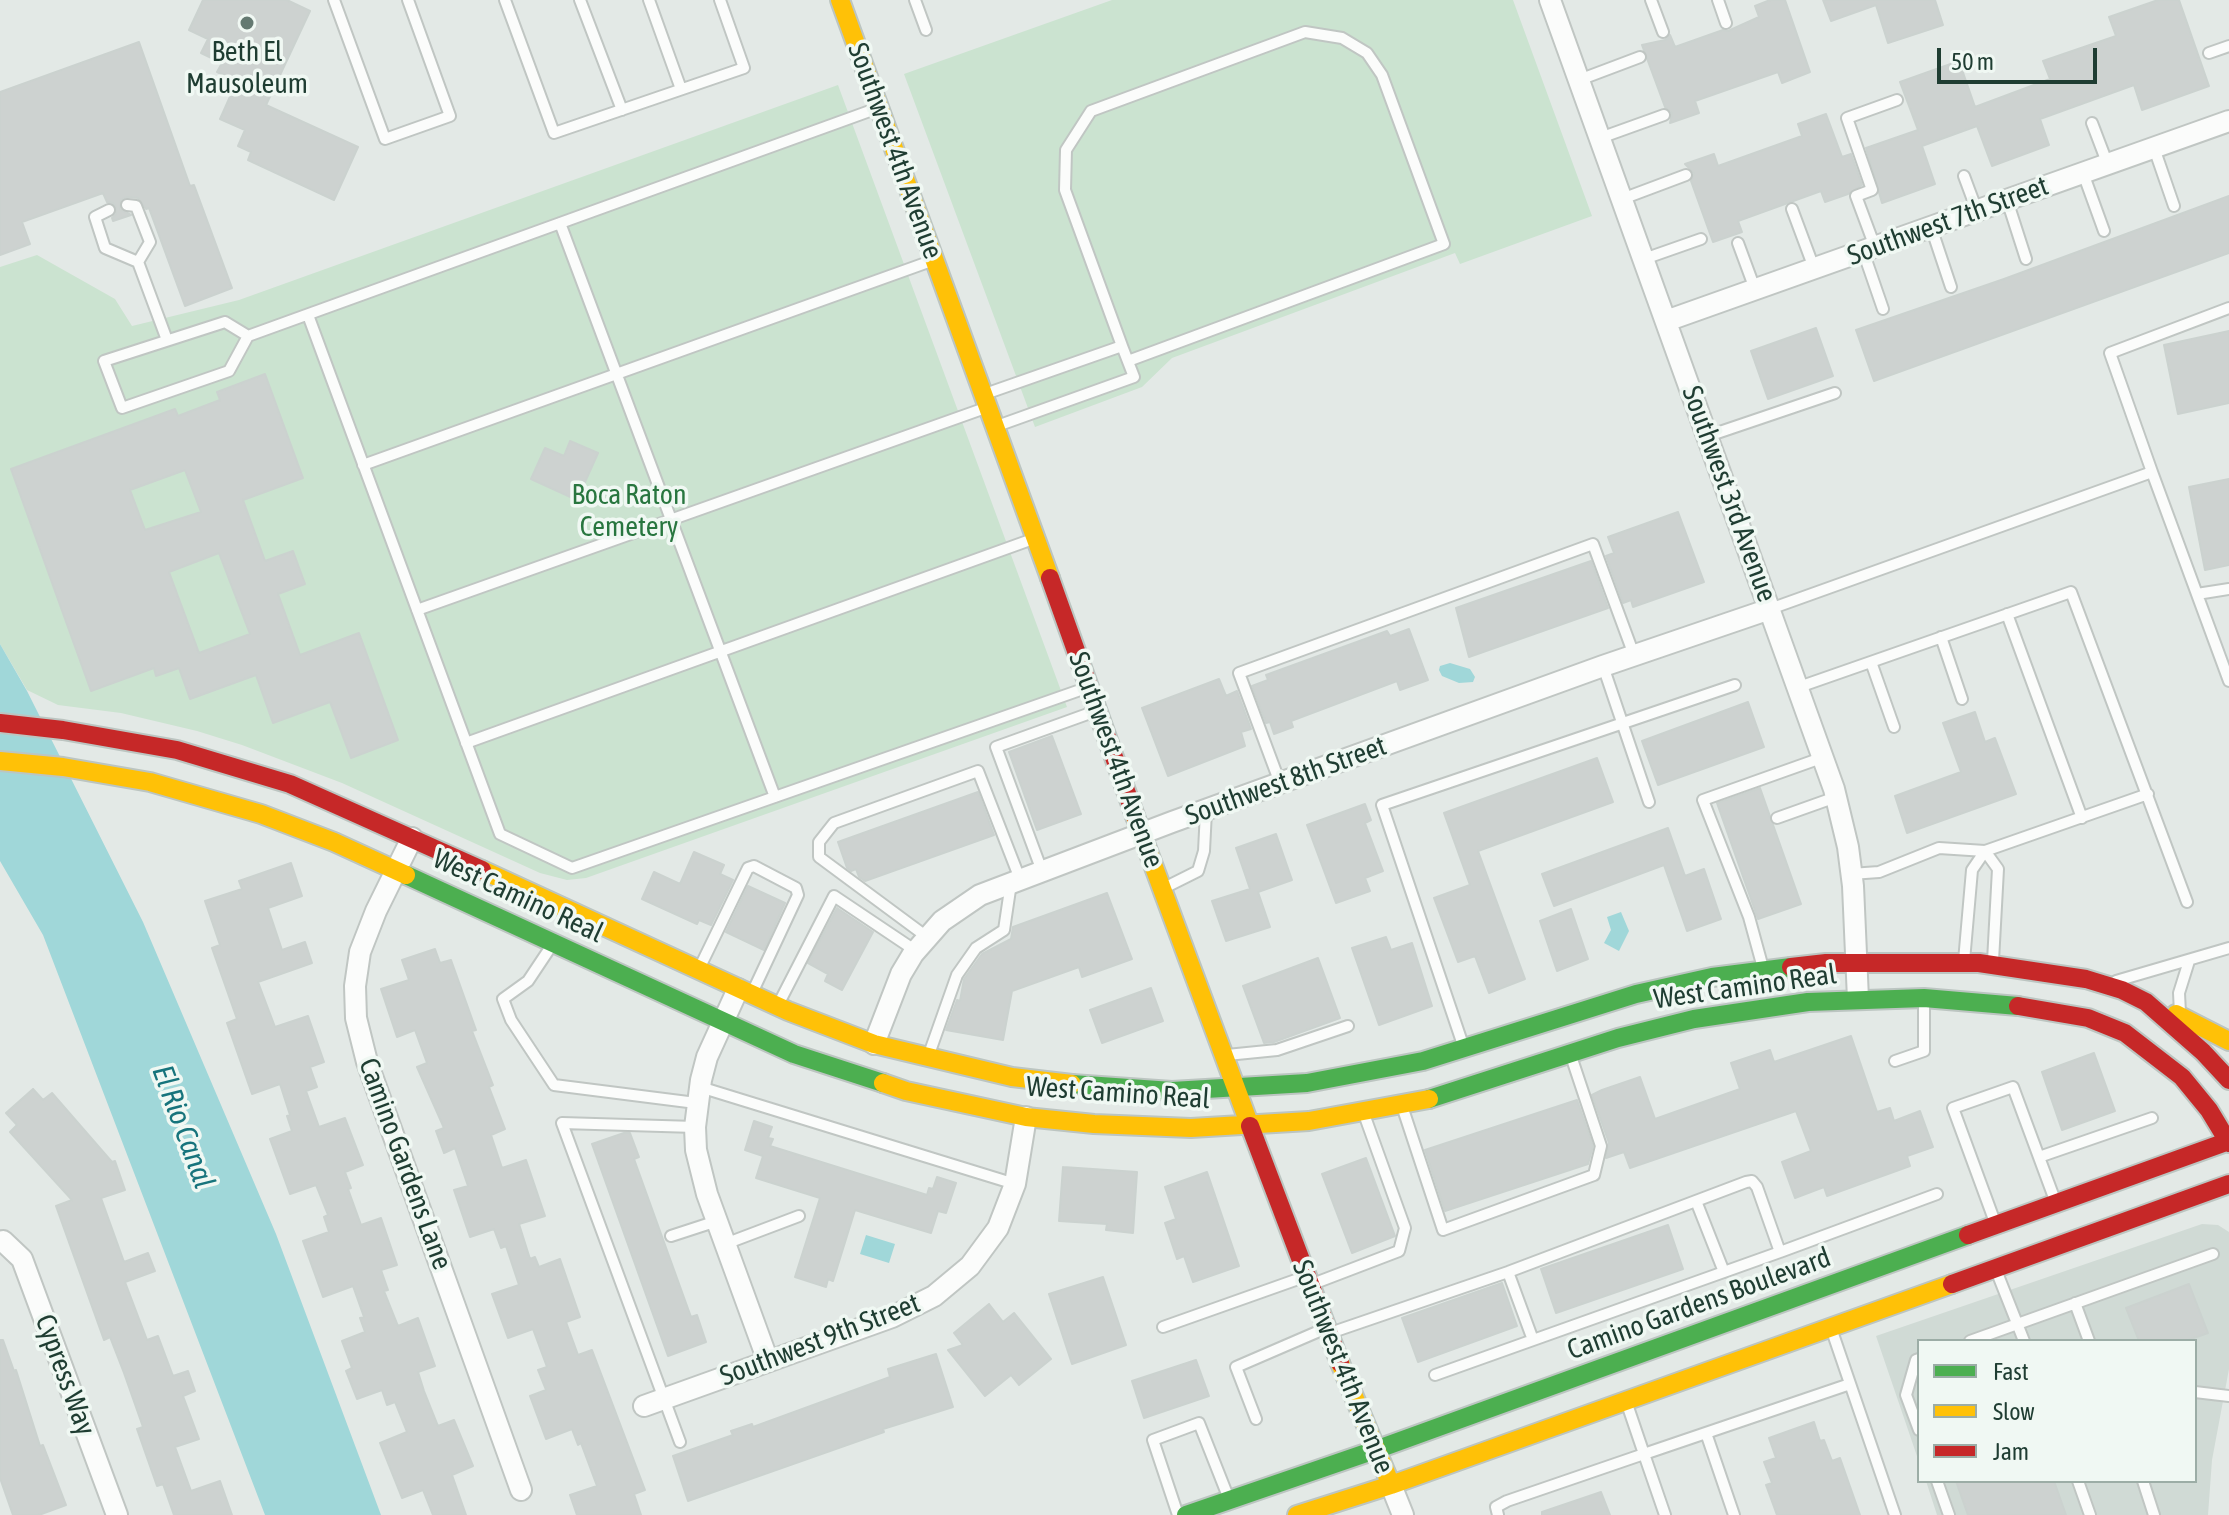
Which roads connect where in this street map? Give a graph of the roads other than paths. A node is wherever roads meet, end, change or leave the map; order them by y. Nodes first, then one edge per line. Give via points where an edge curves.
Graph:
1 (334, 0) edge
2 (408, 0) edge
3 (505, 0) edge
4 (580, 0) edge
5 (649, 0) edge
6 (720, 0) edge
7 (840, 0) edge
8 (915, 0) edge
9 (1550, 0) edge
10 (1651, 0) edge
11 (1718, 0) edge
12 (1726, 23) dead end
13 (926, 30) dead end
14 (1663, 32) dead end
15 (2229, 46) edge
16 (2209, 53) dead end
17 (1640, 57) dead end
18 (1579, 80) junction
19 (681, 89) junction
20 (1897, 100) dead end
21 (879, 107) junction
22 (622, 110) junction
23 (1664, 115) dead end
24 (2092, 123) dead end
25 (2229, 123) edge
26 (1600, 138) junction
27 (2154, 148) junction
28 (2108, 165) junction
29 (2083, 173) junction
30 (1686, 175) dead end
31 (1964, 176) dead end
32 (1622, 199) junction
33 (2007, 200) junction
34 (127, 205) dead end
35 (2174, 206) dead end
36 (1792, 209) dead end
37 (109, 210) dead end
38 (1977, 211) junction
39 (560, 223) junction
40 (1931, 227) junction
41 (2104, 231) dead end
42 (1701, 239) dead end
43 (1738, 243) dead end
44 (1869, 249) junction
45 (1644, 259) junction
46 (2026, 259) dead end
47 (935, 260) junction
48 (138, 262) junction
49 (1814, 268) junction
50 (1951, 287) dead end
51 (1755, 289) junction
52 (2229, 308) edge
53 (1883, 309) dead end
54 (308, 315) junction
55 (1666, 321) junction
56 (248, 336) junction
57 (167, 340) junction
58 (1122, 346) junction
59 (1128, 361) junction
60 (616, 374) junction
61 (1835, 393) dead end
62 (986, 401) junction
63 (995, 426) junction
64 (1708, 436) junction
65 (363, 465) junction
66 (2152, 472) junction
67 (671, 520) junction
68 (1036, 538) junction
69 (2229, 589) edge
70 (2197, 594) junction
71 (1770, 609) junction
72 (417, 610) junction
73 (2007, 614) junction
74 (1941, 637) junction
75 (720, 651) junction
76 (1634, 655) junction
77 (1871, 662) junction
78 (1603, 666) junction
79 (2229, 681) edge
80 (1735, 685) dead end
81 (1090, 687) junction
82 (1799, 687) junction
83 (1962, 699) dead end
84 (1098, 710) junction
85 (0, 723) edge
86 (1622, 723) junction
87 (1894, 727) dead end
88 (466, 743) junction
89 (1824, 757) junction
90 (0, 761) edge
91 (1280, 783) junction
92 (2148, 794) junction
93 (775, 797) junction
94 (1836, 797) junction
95 (1649, 802) dead end
96 (1206, 811) junction
97 (1777, 818) dead end
98 (2082, 818) junction
99 (1141, 834) junction
100 (412, 838) junction
101 (1985, 851) junction
102 (396, 871) junction
103 (1042, 871) junction
104 (1851, 874) junction
105 (1016, 881) junction
106 (1162, 889) junction
107 (2187, 902) dead end
108 (553, 943) junction
109 (921, 944) junction
110 (2229, 948) edge
111 (2189, 961) junction
112 (1857, 962) junction
113 (1963, 963) junction
114 (1993, 965) junction
115 (1763, 970) junction
116 (698, 971) junction
117 (2102, 984) junction
118 (745, 992) junction
119 (1924, 998) junction
120 (1858, 999) junction
121 (2146, 1002) junction
122 (777, 1007) junction
123 (2181, 1016) junction
124 (723, 1023) junction
125 (1348, 1026) dead end
126 (2229, 1041) edge
127 (874, 1044) junction
128 (1464, 1049) junction
129 (1570, 1053) junction
130 (1225, 1055) junction
131 (928, 1059) junction
132 (1895, 1061) dead end
133 (2229, 1080) edge
134 (1237, 1089) junction
135 (698, 1095) junction
136 (1402, 1104) junction
137 (1363, 1112) junction
138 (1026, 1117) junction
139 (2152, 1118) dead end
140 (1251, 1126) junction
141 (695, 1127) junction
142 (2229, 1142) edge
143 (2039, 1157) junction
144 (1015, 1184) junction
145 (2229, 1184) edge
146 (1937, 1194) dead end
147 (1696, 1201) junction
148 (2057, 1205) junction
149 (799, 1216) dead end
150 (717, 1221) junction
151 (1996, 1226) junction
152 (671, 1236) dead end
153 (2, 1241) edge
154 (725, 1244) junction
155 (1780, 1252) junction
156 (2213, 1254) dead end
157 (1996, 1270) junction
158 (1508, 1272) junction
159 (1724, 1272) junction
160 (1905, 1280) junction
161 (1307, 1281) junction
162 (2075, 1303) junction
163 (2017, 1324) junction
164 (1163, 1327) dead end
165 (1830, 1327) junction
166 (1327, 1331) junction
167 (1976, 1339) edge
168 (2023, 1339) edge
169 (2088, 1339) edge
170 (1533, 1340) junction
171 (1917, 1360) edge
172 (768, 1361) junction
173 (1435, 1375) dead end
174 (1850, 1384) junction
175 (2197, 1392) edge
176 (2229, 1396) edge
177 (664, 1399) junction
178 (1626, 1400) junction
179 (644, 1406) dead end
180 (1256, 1419) dead end
181 (1917, 1425) edge
182 (1706, 1433) junction
183 (680, 1442) dead end
184 (1378, 1449) junction
185 (1644, 1454) junction
186 (1938, 1483) edge
187 (2079, 1483) edge
188 (2144, 1483) edge
189 (1391, 1485) junction
190 (521, 1490) dead end
191 (1229, 1500) junction
192 (1198, 1513) edge
193 (117, 1515) edge
194 (1178, 1515) edge
195 (1297, 1515) edge
196 (1403, 1515) edge
197 (1498, 1515) edge
198 (1665, 1515) edge
199 (1734, 1515) edge
200 (1895, 1515) edge
201 (1949, 1515) edge
202 (2090, 1515) edge
203 (2154, 1515) edge

1 - 2 lane via 385,139 450,116
3 - 22 lane via 554,133
4 - 22 lane
5 - 19 lane
6 - 19 lane via 744,68
7 - 21 street, Southwest 4th Avenue
8 - 13 lane
9 - 18 street, Southwest 3rd Avenue
10 - 14 lane
11 - 12 lane
15 - 16 lane
17 - 18 lane
18 - 26 street, Southwest 3rd Avenue
19 - 22 lane
20 - 44 lane via 1847,118 1872,190 1856,196
21 - 39 lane
21 - 47 street, Southwest 4th Avenue
23 - 26 lane
24 - 28 lane
25 - 27 street, Southwest 7th Street
26 - 32 street, Southwest 3rd Avenue
27 - 28 street, Southwest 7th Street
27 - 35 lane
28 - 29 street, Southwest 7th Street
29 - 33 street, Southwest 7th Street
29 - 41 lane
30 - 32 lane
31 - 38 lane
32 - 45 street, Southwest 3rd Avenue
33 - 38 street, Southwest 7th Street
33 - 46 lane
34 - 48 lane via 136,206 150,242
36 - 49 lane
37 - 48 lane via 95,217 105,248
38 - 40 street, Southwest 7th Street
39 - 54 lane
39 - 60 lane
40 - 44 street, Southwest 7th Street
40 - 50 lane
42 - 45 lane
43 - 51 lane
44 - 49 street, Southwest 7th Street
44 - 53 lane
45 - 55 street, Southwest 3rd Avenue
47 - 60 lane
47 - 62 street, Southwest 4th Avenue
48 - 57 lane
49 - 51 street, Southwest 7th Street
51 - 55 street, Southwest 7th Street
52 - 66 lane via 2110,353
54 - 56 lane
54 - 65 lane
55 - 64 street, Southwest 3rd Avenue
56 - 57 lane via 225,322
56 - 57 lane via 229,371 122,408 104,361
58 - 59 lane
58 - 59 lane via 1065,190 1066,150 1091,111 1305,32 1342,38 1367,53 1382,75 1444,244
58 - 62 lane
59 - 63 lane via 1134,377
60 - 65 lane
60 - 67 lane
61 - 64 lane
62 - 63 street, Southwest 4th Avenue
62 - 67 lane
63 - 68 street, Southwest 4th Avenue
64 - 71 street, Southwest 3rd Avenue
65 - 72 lane
66 - 70 lane
66 - 71 lane
67 - 72 lane
67 - 75 lane
68 - 75 lane
68 - 81 street, Southwest 4th Avenue
69 - 70 lane
70 - 79 lane
71 - 76 street, Southwest 8th Street
71 - 82 street, Southwest 3rd Avenue
72 - 88 lane
73 - 74 lane
73 - 92 lane via 2071,592
73 - 98 lane
74 - 77 lane
74 - 83 lane
75 - 88 lane
75 - 93 lane
76 - 78 street, Southwest 8th Street
76 - 91 lane via 1593,544 1239,673
77 - 82 lane
77 - 87 lane
78 - 86 lane
78 - 91 street, Southwest 8th Street
80 - 86 lane
81 - 84 street, Southwest 4th Avenue
81 - 93 lane
82 - 89 street, Southwest 3rd Avenue
84 - 99 street, Southwest 4th Avenue
84 - 103 lane via 996,747
85 - 100 street, West Camino Real via 139,742 214,760 325,798
86 - 95 lane
86 - 128 lane via 1382,805
88 - 93 lane via 500,834 572,868
89 - 94 street, Southwest 3rd Avenue
89 - 115 lane via 1703,800 1749,917
90 - 102 street, West Camino Real via 83,770 225,801
91 - 96 street, Southwest 8th Street
92 - 98 lane
92 - 107 lane
94 - 97 lane
94 - 104 street, Southwest 3rd Avenue
96 - 99 street, Southwest 8th Street
96 - 106 lane via 1198,871
98 - 101 lane
99 - 103 street, Southwest 8th Street
99 - 106 street, Southwest 4th Avenue
100 - 102 street, Camino Gardens Lane
100 - 116 street, West Camino Real
101 - 104 lane via 1939,848 1879,872
101 - 113 lane via 1972,870
101 - 114 lane via 1998,869
102 - 108 street, West Camino Real
102 - 190 street, Camino Gardens Lane via 360,952 356,1018 367,1062
103 - 105 street, Southwest 8th Street
104 - 112 street, Southwest 3rd Avenue
105 - 109 street, Southwest 8th Street via 960,907
105 - 109 lane via 978,771 834,823 819,842 819,857
105 - 131 lane via 1004,930 976,948 957,975
106 - 130 street, Southwest 4th Avenue
108 - 124 street, West Camino Real
108 - 135 lane via 528,981 503,999 554,1085
109 - 122 lane via 834,896
109 - 127 street, Southwest 8th Street via 901,974
110 - 111 lane
111 - 117 lane
111 - 123 lane via 2179,993
112 - 113 street, West Camino Real
112 - 115 street, West Camino Real
112 - 120 street, Southwest 3rd Avenue
113 - 114 street, West Camino Real
114 - 117 street, West Camino Real
115 - 128 street, West Camino Real via 1636,994
116 - 118 street, West Camino Real
116 - 118 lane via 748,868 754,866 796,888 798,895
117 - 121 street, West Camino Real
118 - 122 street, West Camino Real
118 - 124 street
119 - 120 street, West Camino Real
119 - 132 lane via 1924,1051
119 - 142 street, West Camino Real via 2061,1012 2125,1033 2182,1077
120 - 129 street, West Camino Real via 1694,1019
121 - 123 street
121 - 133 street, West Camino Real
122 - 127 street, West Camino Real
123 - 126 street
124 - 135 street
124 - 138 street, West Camino Real via 869,1080
125 - 130 lane via 1277,1050
127 - 131 street, West Camino Real
128 - 134 street, West Camino Real via 1363,1074
129 - 136 street, West Camino Real
129 - 136 lane via 1601,1146 1594,1175 1443,1230
130 - 134 street, Southwest 4th Avenue
131 - 134 street, West Camino Real via 1087,1086
134 - 140 street, Southwest 4th Avenue
135 - 141 street
135 - 144 lane
136 - 137 street, West Camino Real
137 - 140 street, West Camino Real
137 - 161 lane via 1405,1228 1399,1251
138 - 140 street, West Camino Real via 1143,1127
138 - 144 street, Southwest 9th Street
139 - 143 lane
140 - 161 street, Southwest 4th Avenue
141 - 150 street via 701,1174
141 - 177 lane via 562,1123
142 - 148 street, Camino Gardens Boulevard
143 - 148 lane
143 - 151 lane via 2013,1087 1953,1108
144 - 172 street, Southwest 9th Street via 985,1247 934,1296 892,1317
145 - 157 street, Camino Gardens Boulevard
146 - 155 lane
147 - 155 lane via 1752,1181
147 - 158 lane
147 - 159 lane
148 - 151 street, Camino Gardens Boulevard
149 - 154 lane
150 - 152 lane
150 - 154 street
151 - 160 street, Camino Gardens Boulevard
153 - 193 street, Cypress Way via 22,1259
154 - 172 street
155 - 159 lane
156 - 162 lane
157 - 160 street, Camino Gardens Boulevard
157 - 163 lane
158 - 166 lane
158 - 170 lane
159 - 170 lane
160 - 165 street, Camino Gardens Boulevard
160 - 184 street, Camino Gardens Boulevard
161 - 164 lane
161 - 166 street, Southwest 4th Avenue
162 - 163 lane
162 - 169 lane
163 - 167 lane
163 - 168 lane
165 - 174 lane
165 - 178 street, Camino Gardens Boulevard
166 - 180 lane via 1236,1367
166 - 184 street, Southwest 4th Avenue
170 - 173 lane
171 - 181 lane via 1906,1395
172 - 177 street, Southwest 9th Street
174 - 182 lane
174 - 200 lane
175 - 176 lane
177 - 179 street, Southwest 9th Street
177 - 183 lane
178 - 185 lane
178 - 189 street, Camino Gardens Boulevard
182 - 185 lane
182 - 199 lane
184 - 189 street, Southwest 4th Avenue
184 - 191 street, Camino Gardens Boulevard
185 - 197 lane via 1507,1501 1496,1507
185 - 198 lane
186 - 201 lane
187 - 202 lane
188 - 203 lane
189 - 195 street, Camino Gardens Boulevard
189 - 196 street, Southwest 4th Avenue
191 - 192 street, Camino Gardens Boulevard
191 - 194 lane via 1199,1423 1153,1440

